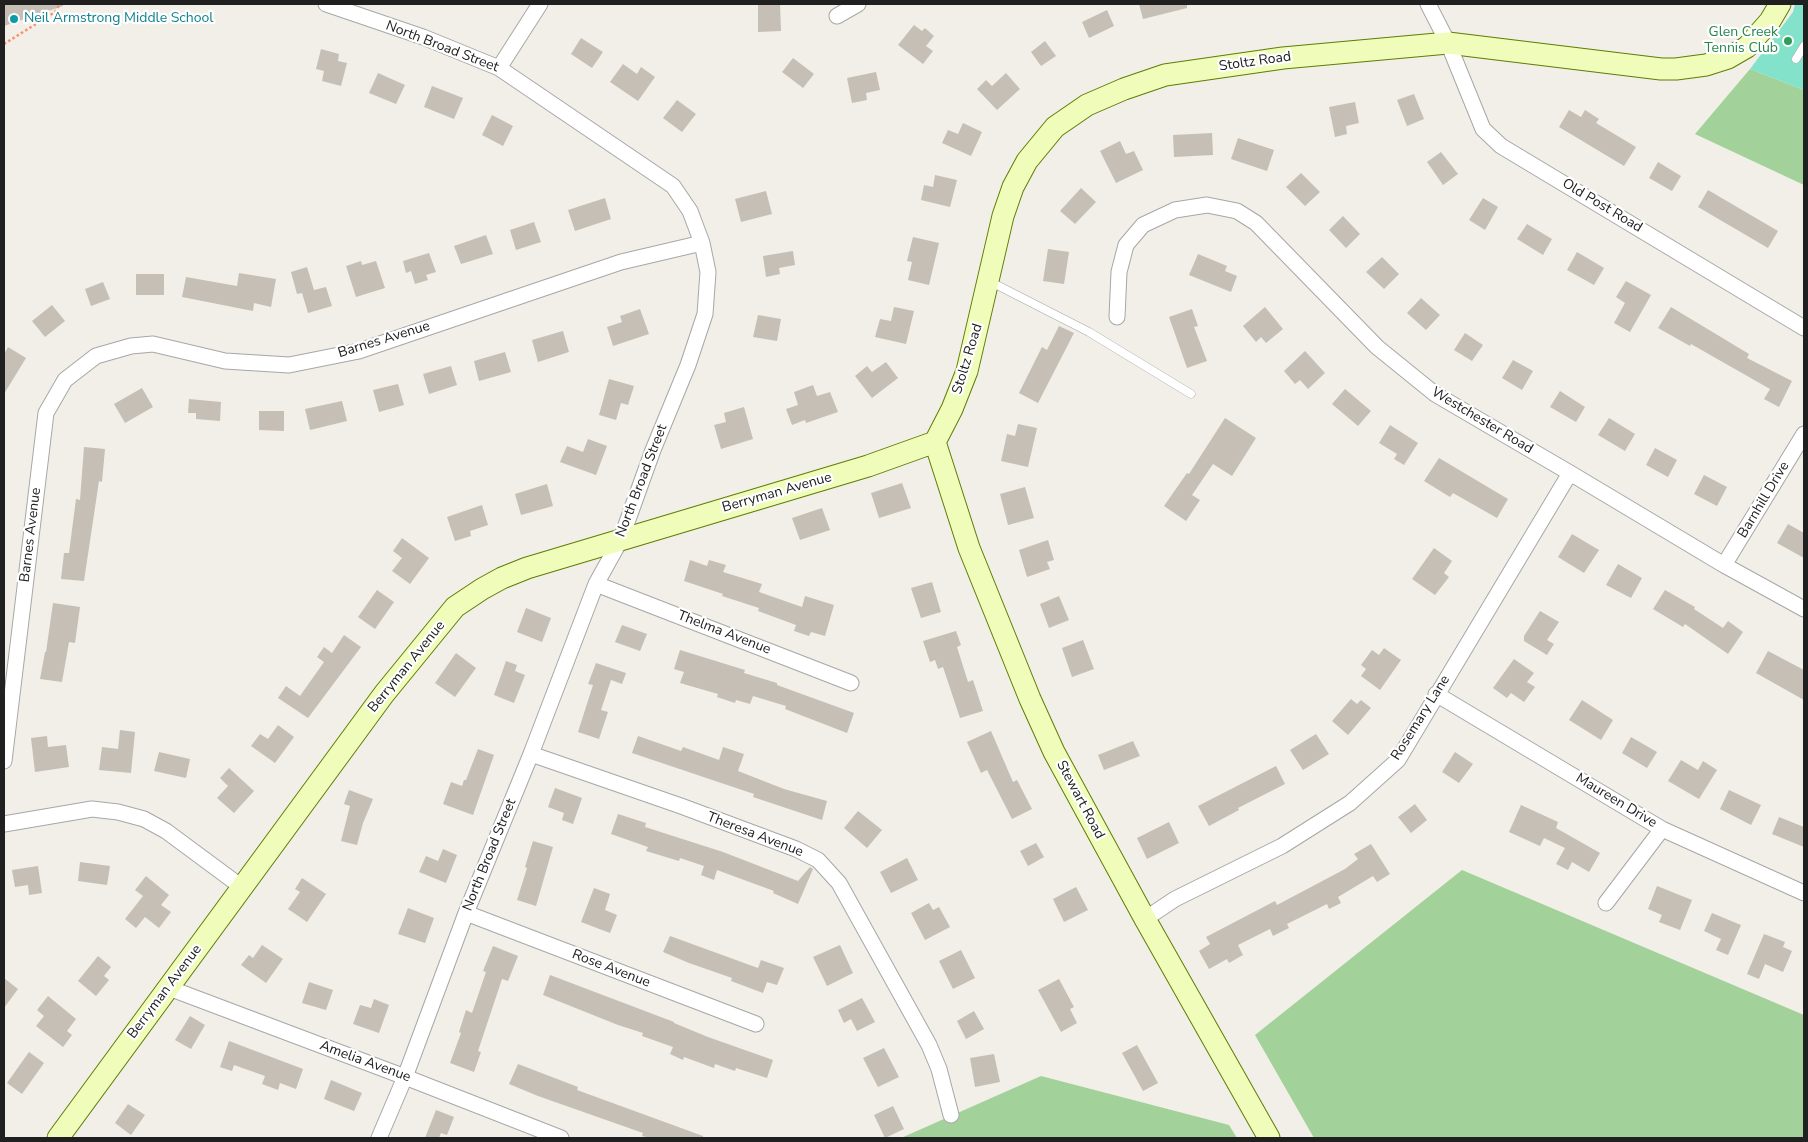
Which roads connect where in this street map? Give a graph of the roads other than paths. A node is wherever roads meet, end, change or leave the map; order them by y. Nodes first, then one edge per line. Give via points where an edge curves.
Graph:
1 (326, 4) edge
2 (540, 4) edge
3 (858, 4) edge
4 (1428, 4) edge
5 (1780, 4) edge
6 (837, 16) dead end
7 (1448, 43) junction
8 (1804, 46) edge
9 (1796, 60) dead end
10 (499, 68) junction
11 (702, 243) junction
12 (989, 281) junction
13 (1117, 317) dead end
14 (1804, 328) edge
15 (1191, 394) dead end
16 (1804, 434) edge
17 (935, 442) junction
18 (1570, 473) junction
19 (621, 539) junction
20 (1724, 566) junction
21 (596, 584) junction
22 (1804, 609) edge
23 (851, 683) dead end
24 (1436, 694) junction
25 (531, 754) junction
26 (4, 761) edge
27 (4, 824) edge
28 (1662, 829) junction
29 (243, 888) junction
30 (1804, 893) edge
31 (1606, 903) dead end
32 (466, 913) junction
33 (1144, 919) junction
34 (169, 988) junction
35 (756, 1024) dead end
36 (405, 1077) junction
37 (950, 1115) dead end
38 (58, 1138) edge
39 (379, 1138) edge
40 (561, 1138) edge
41 (1269, 1138) edge

1 - 10 street, North Broad Street via 423,37
2 - 10 street
3 - 6 street
4 - 7 street, Old Post Road
5 - 7 street, Stoltz Road via 1759,36 1748,46 1728,58 1676,69
7 - 12 street, Stoltz Road via 1283,58 1165,75 1087,105 1055,127 1027,161 1003,216
7 - 14 street, Old Post Road via 1483,129 1501,146
8 - 9 lane
10 - 11 street, North Broad Street via 673,186 690,211
11 - 19 street, North Broad Street via 708,272 705,314
11 - 26 street, Barnes Avenue via 621,262 359,351 289,365 225,361 153,344 131,346 96,356 65,380 46,413
12 - 15 lane via 1089,332
12 - 17 street, Stoltz Road via 967,371
13 - 18 street, Westchester Road via 1119,272 1126,245 1142,225 1175,210 1207,204 1237,211 1256,222 1377,348 1434,394
16 - 20 street, Barnhill Drive
17 - 19 street, Berryman Avenue via 868,466
17 - 33 street, Stewart Road via 969,548 1030,699 1054,752
18 - 20 street, Westchester Road
18 - 24 street, Rosemary Lane
19 - 21 street, North Broad Street
19 - 29 street, Berryman Avenue via 502,578 455,607 384,694
20 - 22 street, Westchester Road
21 - 23 street, Thelma Avenue
21 - 25 street, North Broad Street
24 - 28 street, Maureen Drive
24 - 33 street, Rosemary Lane via 1398,760 1350,803 1282,846
25 - 32 street, North Broad Street
25 - 37 street, Theresa Avenue via 681,806 818,860 839,883 929,1045 939,1069
27 - 29 street via 92,809 118,812 144,819 166,831
28 - 30 street, Maureen Drive
28 - 31 street
29 - 34 street, Berryman Avenue
32 - 35 street, Rose Avenue
32 - 36 street, North Broad Street
33 - 41 street, Stewart Road
34 - 36 street, Amelia Avenue
34 - 38 street, Berryman Avenue
36 - 39 street, North Broad Street
36 - 40 street, Amelia Avenue

